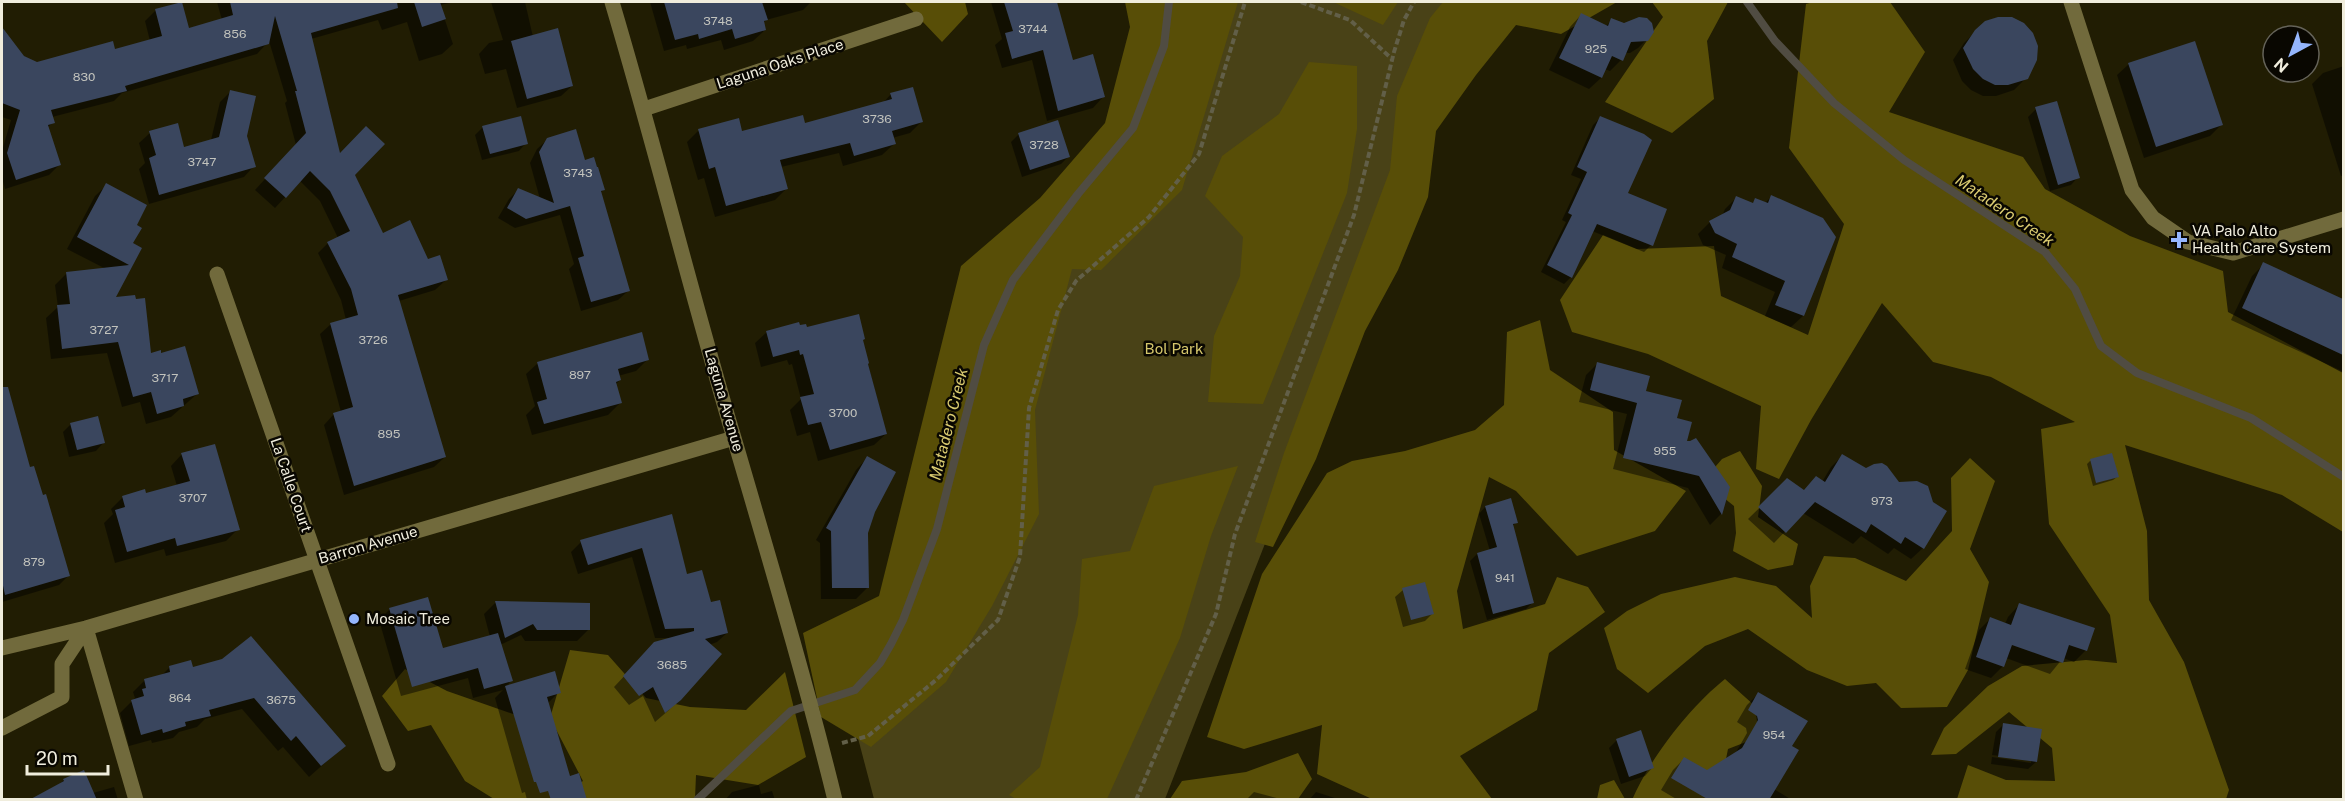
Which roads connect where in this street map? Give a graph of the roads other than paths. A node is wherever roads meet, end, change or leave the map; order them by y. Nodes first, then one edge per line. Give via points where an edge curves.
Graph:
1 (612, 2) edge
2 (2071, 2) edge
3 (916, 19) dead end
4 (644, 109) junction
5 (2343, 219) edge
6 (217, 274) dead end
7 (734, 438) junction
8 (317, 560) junction
9 (86, 628) junction
10 (2, 648) edge
11 (2, 728) edge
12 (388, 764) dead end
13 (136, 800) edge
14 (835, 800) edge

1 - 4 street, Laguna Avenue
2 - 5 street via 2132,190 2153,218 2188,242 2233,253
3 - 4 street, Laguna Oaks Place
4 - 7 street, Laguna Avenue
6 - 8 street, La Calle Court
7 - 8 street, Barron Avenue
7 - 14 street, Laguna Avenue via 806,684
8 - 9 street, Barron Avenue
8 - 12 street, La Calle Court
9 - 10 street, Barron Avenue
9 - 11 street via 62,664 62,697
9 - 13 street

